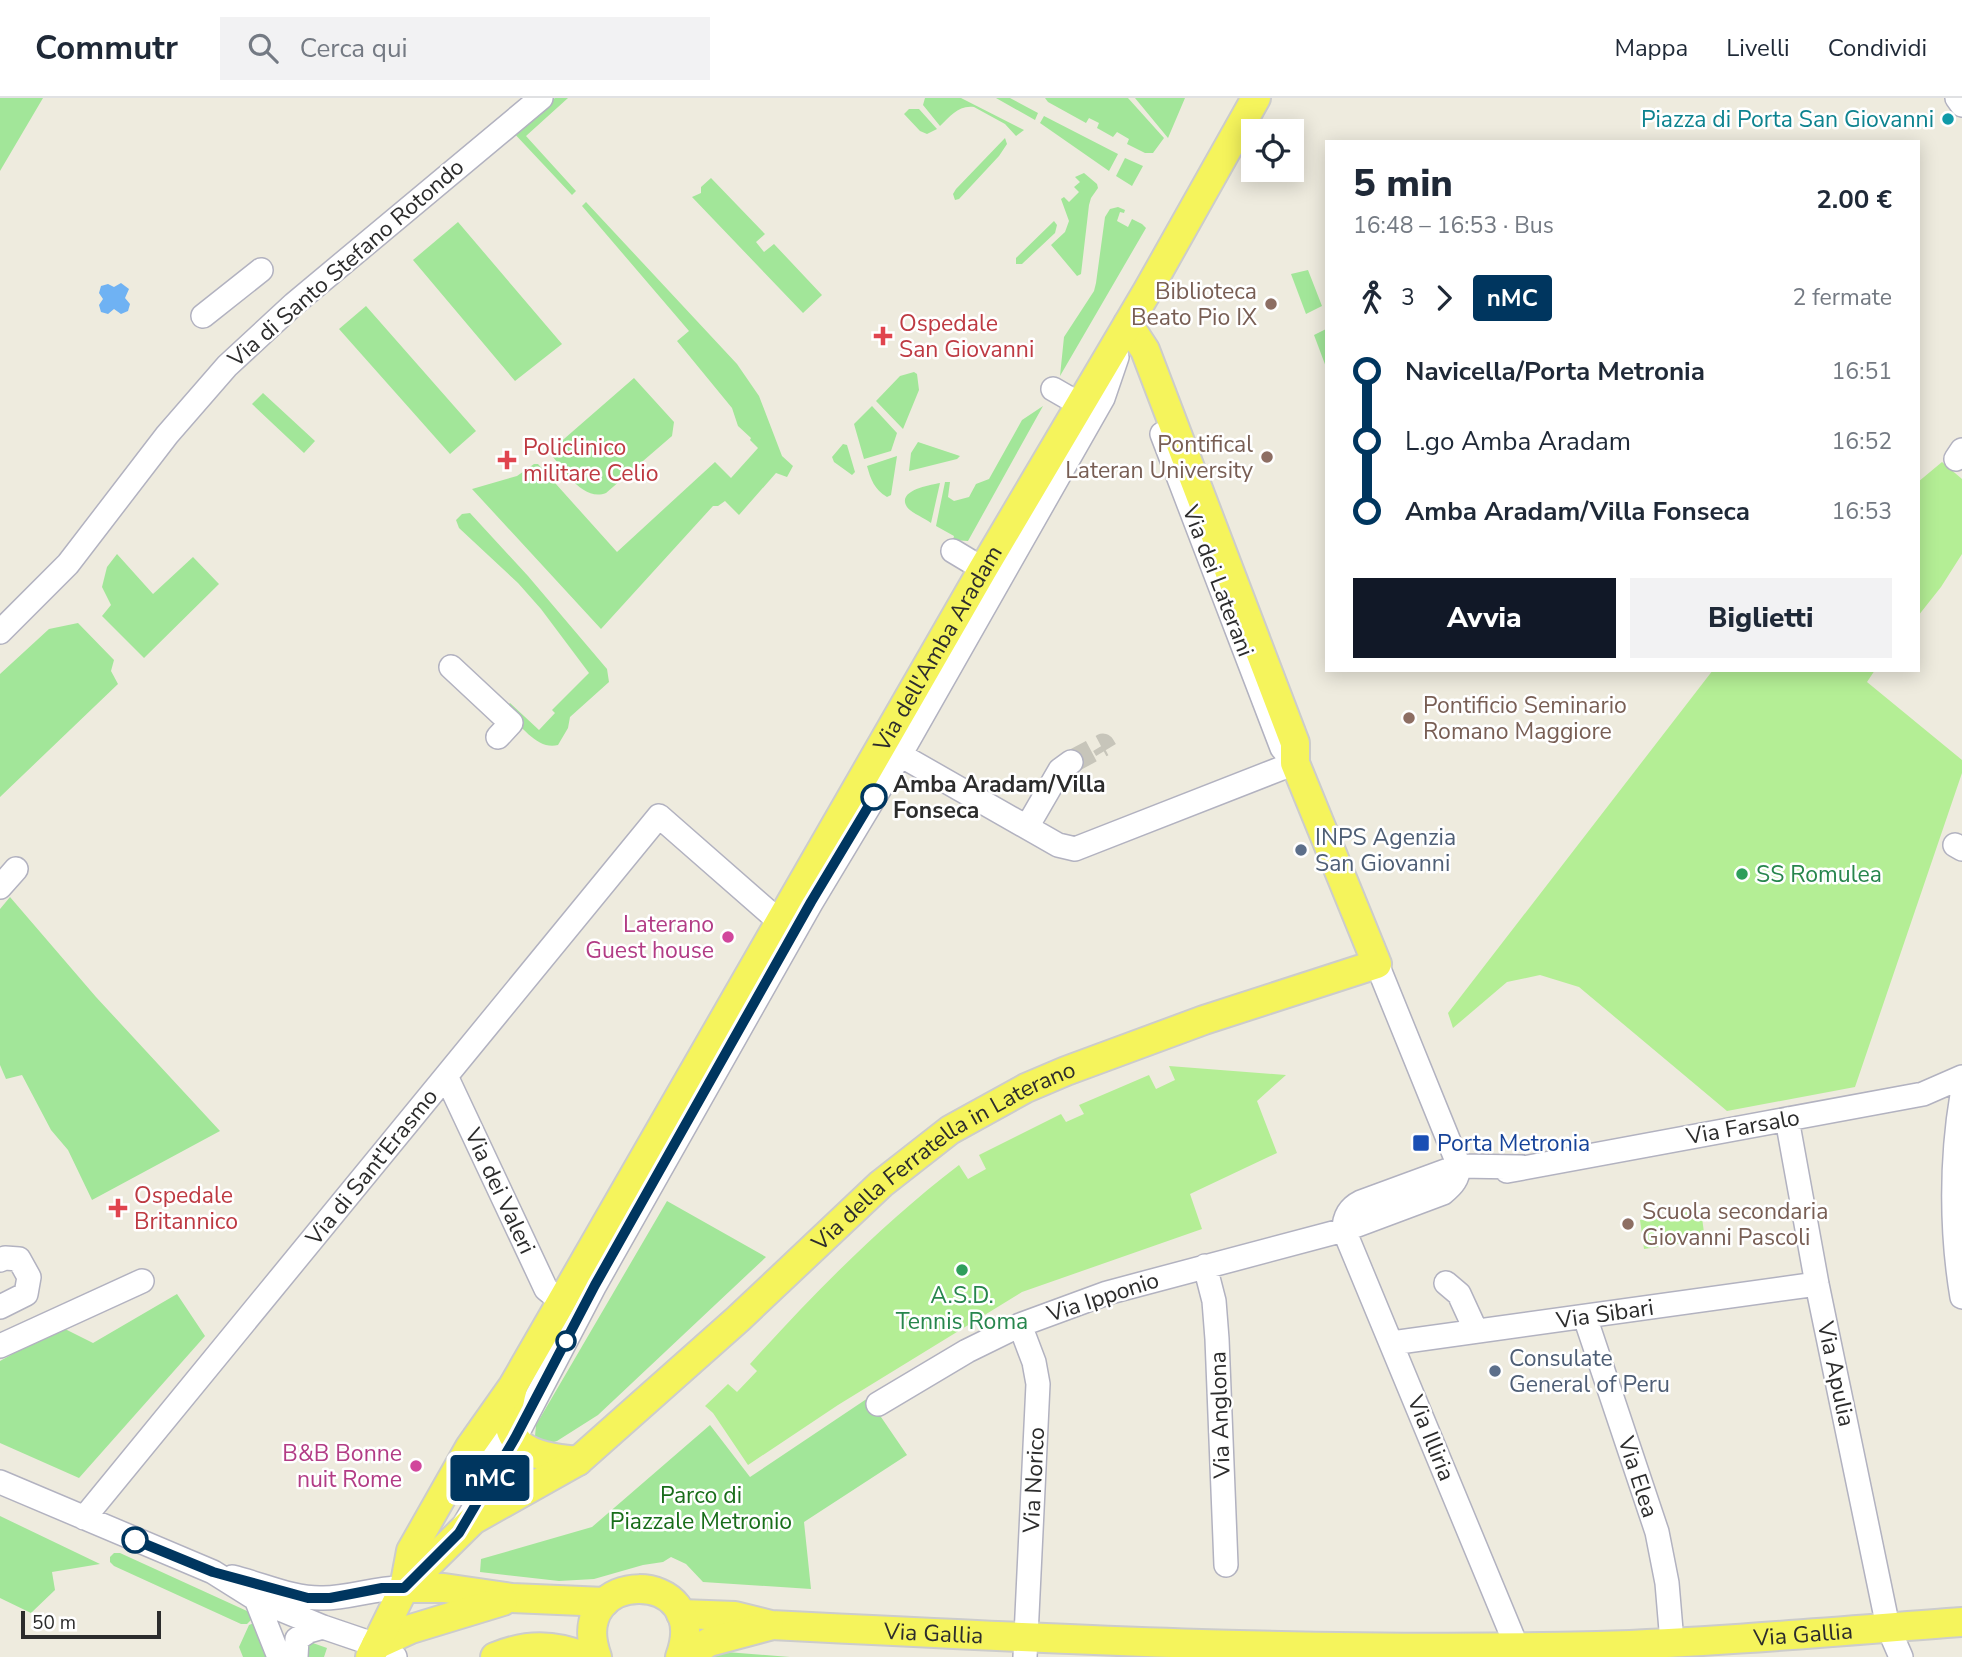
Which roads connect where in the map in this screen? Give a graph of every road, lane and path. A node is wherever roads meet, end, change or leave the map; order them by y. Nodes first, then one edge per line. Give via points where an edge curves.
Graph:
1 (541, 98) edge
2 (1256, 98) edge
3 (1957, 98) edge
4 (1962, 105) edge
5 (261, 270) dead end
6 (203, 316) dead end
7 (1128, 324) junction
8 (1053, 389) dead end
9 (1087, 408) junction
10 (953, 551) dead end
11 (983, 569) junction
12 (0, 632) edge
13 (451, 667) dead end
14 (498, 737) dead end
15 (891, 750) junction
16 (1071, 762) tunnel mouth
17 (1295, 763) junction
18 (1027, 827) junction
19 (16, 869) dead end
20 (0, 887) edge
21 (780, 922) junction
22 (1377, 964) junction
23 (446, 1076) junction
24 (1962, 1077) edge
25 (1962, 1096) edge
26 (1787, 1119) junction
27 (1459, 1166) junction
28 (1521, 1167) junction
29 (1443, 1193) junction
30 (1344, 1230) junction
31 (0, 1261) edge
32 (1205, 1266) junction
33 (142, 1281) dead end
34 (1446, 1283) dead end
35 (1817, 1284) junction
36 (595, 1285) junction
37 (1962, 1297) edge
38 (561, 1301) junction
39 (0, 1307) edge
40 (1585, 1317) junction
41 (1020, 1325) junction
42 (1476, 1331) junction
43 (1392, 1343) junction
44 (0, 1346) edge
45 (513, 1386) junction
46 (878, 1404) dead end
47 (515, 1438) junction
48 (578, 1461) junction
49 (0, 1482) edge
50 (84, 1518) junction
51 (437, 1546) junction
52 (1226, 1565) dead end
53 (404, 1588) junction
54 (261, 1592) junction
55 (468, 1602) junction
56 (605, 1602) junction
57 (681, 1614) junction
58 (1962, 1622) edge
59 (771, 1625) junction
60 (323, 1627) junction
61 (1888, 1627) junction
62 (1672, 1642) junction
63 (1025, 1648) edge
64 (1597, 1651) edge
65 (536, 1652) edge
66 (1519, 1652) edge
67 (376, 1654) edge
68 (279, 1657) edge
69 (296, 1657) edge
70 (496, 1657) edge
71 (584, 1657) edge
72 (597, 1657) edge
73 (680, 1657) edge
74 (685, 1657) edge
75 (1901, 1657) edge

1 - 12 street, Via di Santo Stefano Rotondo via 226,366 68,564
2 - 7 main road, Via dell'Amba Aradam
3 - 4 street
5 - 6 street
7 - 9 main road, Via dell'Amba Aradam
7 - 17 main road, Via dei Laterani via 1145,350 1295,743
8 - 9 street
9 - 11 main road, Via dell'Amba Aradam
9 - 15 street, Via dell'Amba Aradam
10 - 11 street
11 - 15 main road, Via dell'Amba Aradam
13 - 14 street via 511,723
15 - 18 street
15 - 21 main road, Via dell'Amba Aradam
15 - 36 street, Via dell'Amba Aradam via 811,902
16 - 18 street via 1060,770
17 - 18 street via 1075,849
17 - 22 main road, Via dei Laterani
19 - 20 street
21 - 23 street, Via di Sant'Erasmo via 659,816
21 - 38 main road, Via dell'Amba Aradam
22 - 27 street, Via dei Laterani
22 - 48 main road, Via della Ferratella in Laterano via 1066,1071 950,1130 881,1184
23 - 38 street, Via dei Valeri via 546,1289
23 - 50 street, Via di Sant'Erasmo
24 - 26 street, Via Farsalo via 1923,1094
25 - 37 street via 1955,1187
26 - 28 street, Via Farsalo
26 - 35 street, Via Apulia
27 - 28 street, Via Farsalo
27 - 29 street via 1457,1178
27 - 30 street via 1361,1202 1347,1213
28 - 29 street, Via Farsalo
29 - 30 street, Via Farsalo
30 - 32 street, Via Ipponio
30 - 43 street, Via Illiria
31 - 39 street via 19,1259 29,1278 26,1294
32 - 41 street, Via Ipponio via 1107,1293
32 - 52 street, Via Anglona via 1217,1339
33 - 44 street
34 - 42 street via 1459,1294
35 - 40 street, Via Sibari
35 - 61 street, Via Apulia
36 - 38 street
36 - 47 street, Via dell'Amba Aradam
38 - 45 main road, Via dell'Amba Aradam
40 - 42 street, Via Sibari
40 - 62 street, Via Elea via 1657,1532
41 - 46 street, Via Ipponio
41 - 63 street, Via Norico via 1038,1384
42 - 43 street, Via Sibari
43 - 66 street, Via Illiria
45 - 47 main road via 508,1410
45 - 51 main road, Via dell'Amba Aradam via 470,1447
47 - 48 main road via 533,1454
47 - 51 street, Via dell'Amba Aradam
48 - 51 main road, Via della Ferratella in Laterano via 481,1515
49 - 50 street
50 - 54 street
51 - 53 main road, Via dell'Amba Aradam via 411,1551
53 - 54 street via 323,1598
53 - 55 main road via 444,1588
53 - 67 main road, Via dell'Amba Aradam
54 - 60 street
54 - 68 street
55 - 56 main road via 512,1598
55 - 67 main road via 411,1629
56 - 57 main road via 630,1588 648,1589 669,1598
56 - 72 main road via 592,1626
57 - 59 main road via 735,1616
57 - 73 main road via 685,1633
58 - 61 main road, Via Gallia
59 - 63 main road, Via Gallia
59 - 74 main road via 709,1642
60 - 67 street
60 - 69 street via 297,1639
61 - 62 main road, Via Gallia
61 - 75 street, Via Apulia
62 - 64 main road, Via Gallia
63 - 66 main road, Via Gallia via 1228,1644
64 - 66 main road, Via Gallia
65 - 70 main road via 516,1650
65 - 71 main road via 561,1648

